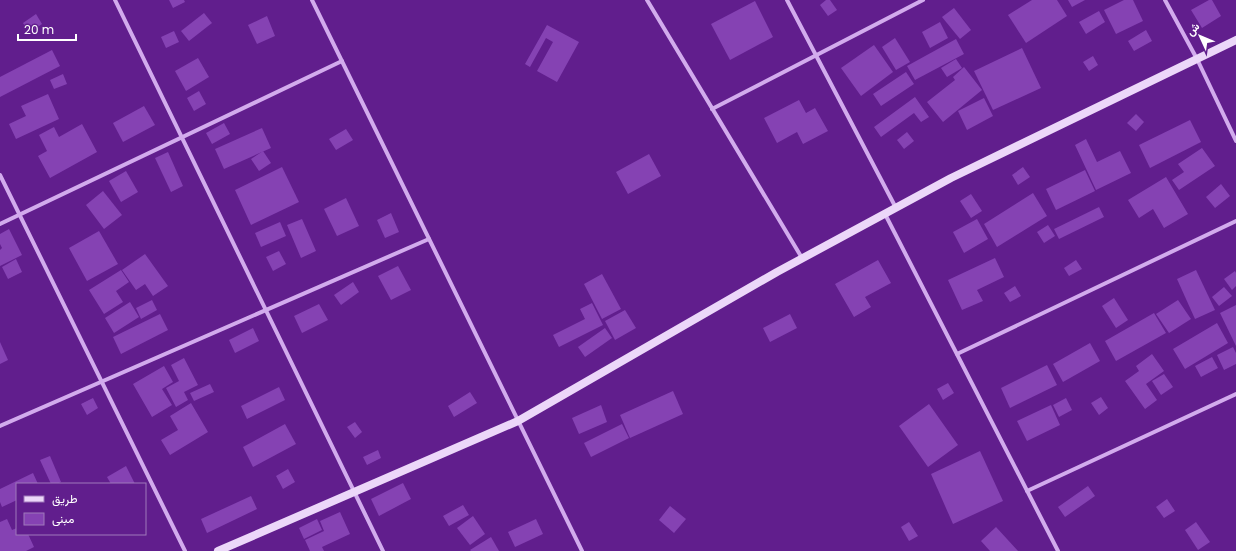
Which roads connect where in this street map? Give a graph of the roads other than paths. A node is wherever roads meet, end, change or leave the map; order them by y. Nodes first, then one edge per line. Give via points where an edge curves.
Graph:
1 (115, 0) edge
2 (312, 0) edge
3 (647, 0) edge
4 (787, 0) edge
5 (923, 0) edge
6 (1165, 0) edge
7 (1236, 40) edge
8 (815, 54) junction
9 (1197, 59) junction
10 (342, 61) junction
11 (712, 109) junction
12 (182, 137) junction
13 (1236, 141) edge
14 (0, 175) edge
15 (896, 208) junction
16 (885, 214) junction
17 (19, 215) junction
18 (1236, 221) edge
19 (0, 224) edge
20 (429, 238) junction
21 (802, 259) junction
22 (266, 310) junction
23 (957, 354) junction
24 (102, 382) junction
25 (1236, 394) edge
26 (518, 421) junction
27 (0, 426) edge
28 (1027, 491) junction
29 (354, 492) junction
30 (185, 551) edge
31 (218, 551) edge
32 (382, 551) edge
33 (582, 551) edge
34 (1058, 551) edge

1 - 12 street
2 - 10 street
3 - 11 street
4 - 8 street
5 - 8 street
6 - 9 street
7 - 9 street
8 - 11 street
8 - 15 street
9 - 13 street
9 - 15 street via 951,178
10 - 12 street
10 - 20 street
11 - 21 street
12 - 17 street
12 - 22 street
14 - 17 street
15 - 16 street
16 - 21 street
16 - 23 street
17 - 19 street
17 - 24 street
18 - 23 street
20 - 22 street
20 - 26 street
21 - 26 street
22 - 24 street
22 - 29 street
23 - 28 street
24 - 27 street
24 - 30 street
25 - 28 street
26 - 29 street
26 - 33 street
28 - 34 street
29 - 31 street
29 - 32 street

